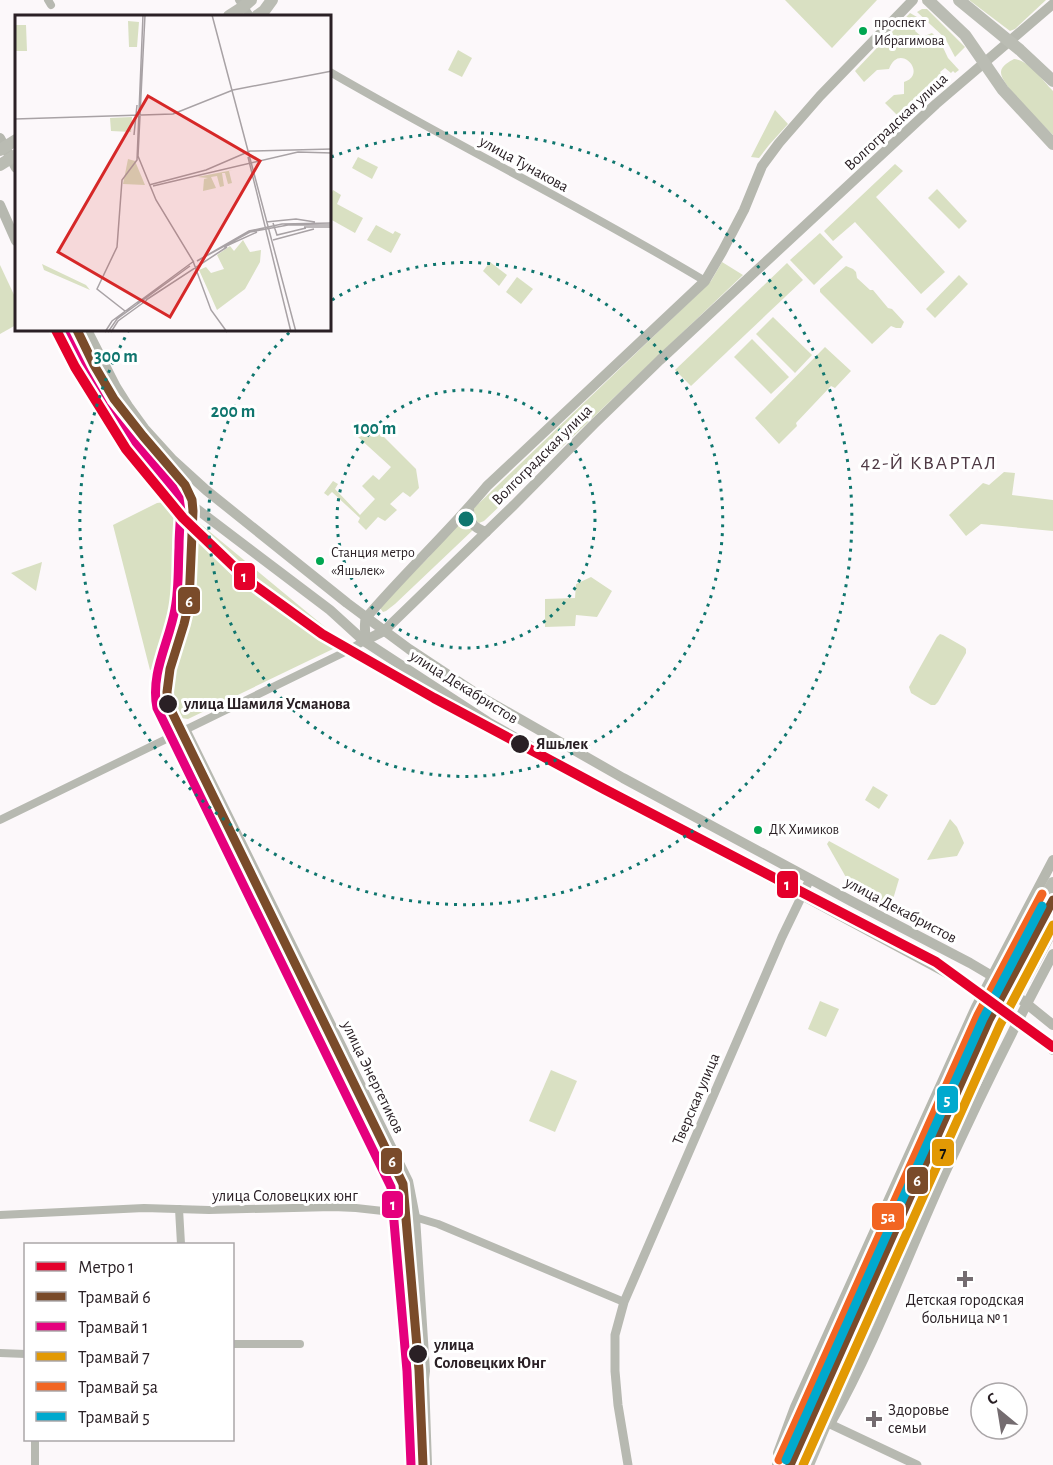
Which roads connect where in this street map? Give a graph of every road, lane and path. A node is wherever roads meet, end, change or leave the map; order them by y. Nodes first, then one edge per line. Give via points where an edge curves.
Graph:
1 (272, 0) edge
2 (913, 0) edge
3 (928, 0) edge
4 (959, 0) edge
5 (1053, 4) edge
6 (246, 6) edge
7 (231, 15) edge
8 (258, 15) edge
9 (1010, 43) junction
10 (985, 63) junction
11 (332, 73) edge
12 (1053, 81) edge
13 (1053, 144) edge
14 (2, 145) edge
15 (15, 161) edge
16 (0, 165) edge
17 (0, 205) edge
18 (15, 239) edge
19 (705, 281) junction
20 (62, 332) edge
21 (88, 332) edge
22 (469, 508) junction
23 (486, 532) junction
24 (366, 618) junction
25 (384, 631) junction
26 (364, 641) junction
27 (186, 729) junction
28 (0, 820) edge
29 (1053, 860) edge
30 (810, 879) junction
31 (1053, 883) edge
32 (802, 894) junction
33 (1053, 928) edge
34 (1053, 954) edge
35 (1014, 956) tunnel mouth
36 (1031, 969) tunnel mouth
37 (992, 976) junction
38 (983, 994) junction
39 (1027, 1004) junction
40 (983, 1016) tunnel mouth
41 (1019, 1021) junction
42 (1053, 1025) edge
43 (999, 1028) tunnel mouth
44 (1053, 1050) edge
45 (179, 1209) junction
46 (395, 1212) junction
47 (0, 1215) edge
48 (416, 1216) junction
49 (181, 1243) edge
50 (624, 1302) junction
51 (234, 1344) edge
52 (300, 1344) dead end
53 (0, 1353) edge
54 (24, 1354) edge
55 (831, 1424) junction
56 (35, 1441) edge
57 (818, 1442) junction
58 (35, 1465) edge
59 (411, 1465) edge
60 (428, 1465) edge
61 (628, 1465) edge
62 (776, 1465) edge
63 (808, 1465) edge
64 (917, 1465) edge

1 - 8 main road
2 - 19 main road, Волгоградская улица via 779,143 762,166 744,210
3 - 10 main road via 965,34
4 - 9 main road
5 - 9 main road, Волгоградская улица
6 - 7 main road
9 - 10 main road, Волгоградская улица
9 - 12 main road
10 - 13 main road via 1003,90
10 - 23 main road, Волгоградская улица via 660,360
11 - 19 street, улица Тунакова
14 - 15 main road
15 - 16 main road
17 - 18 main road
19 - 22 main road, Волгоградская улица via 501,472
20 - 26 main road, улица Декабристов via 112,424 152,471
21 - 24 main road, улица Декабристов via 128,406 173,460
22 - 23 main road via 469,519
22 - 24 main road, Волгоградская улица
23 - 25 main road, Волгоградская улица
24 - 25 main road, улица Декабристов
24 - 26 main road
25 - 26 main road, Волгоградская улица
25 - 30 main road, улица Декабристов via 493,703
26 - 27 street
26 - 32 main road, улица Декабристов via 489,722 610,792
27 - 28 street
27 - 48 street, улица Энергетиков via 409,1181
29 - 37 main road
30 - 32 street, Тверская улица
30 - 37 main road, улица Декабристов
31 - 35 main road
32 - 38 main road, улица Декабристов
32 - 50 street, Тверская улица
33 - 36 main road
34 - 39 main road
37 - 38 main road
37 - 39 main road, улица Декабристов
38 - 41 main road, улица Декабристов
38 - 62 main road via 795,1407
39 - 41 main road
39 - 42 main road, улица Декабристов
40 - 62 main road via 851,1311
41 - 44 main road, улица Декабристов
41 - 55 main road
43 - 57 main road
45 - 46 street, улица Соловецких юнг via 333,1207
45 - 47 street, улица Соловецких юнг
45 - 49 street
46 - 48 street, улица Соловецких юнг
46 - 59 street
48 - 50 street, улица Соловецких юнг
48 - 60 street, улица Энергетиков
50 - 61 street, Тверская улица via 615,1335 615,1371
51 - 52 street
53 - 54 street
55 - 57 main road
55 - 64 street
56 - 58 street
57 - 63 main road

